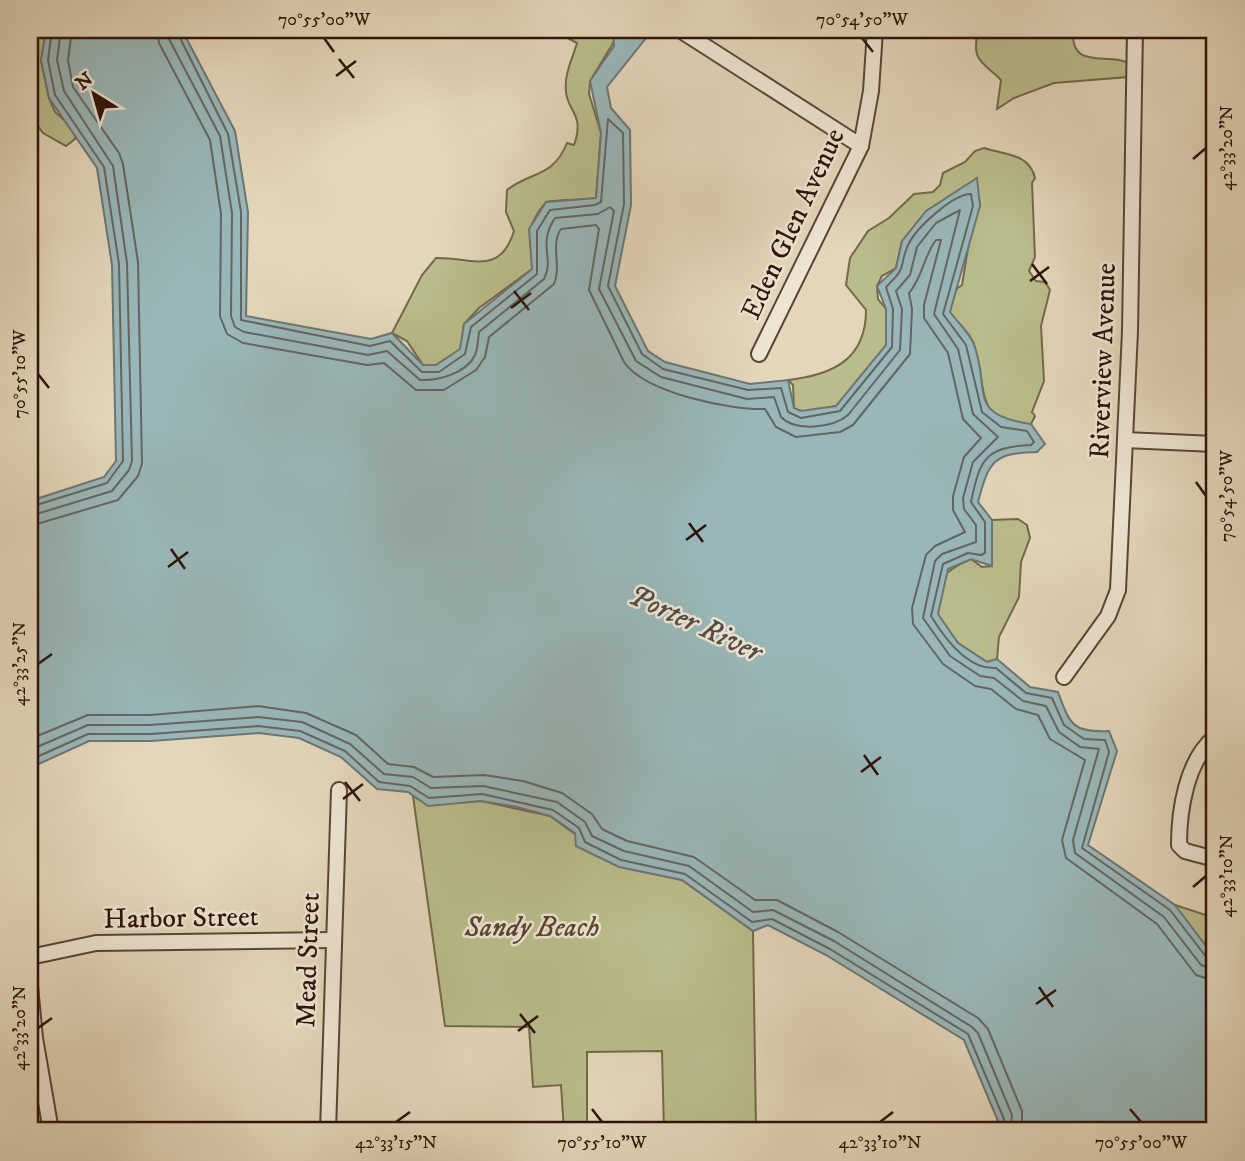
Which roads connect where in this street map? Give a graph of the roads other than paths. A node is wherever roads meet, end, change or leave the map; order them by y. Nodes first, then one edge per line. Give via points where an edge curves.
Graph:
1 (681, 30) edge
2 (875, 30) edge
3 (1135, 30) edge
4 (861, 146) junction
5 (760, 354) dead end
6 (1125, 440) junction
7 (1215, 444) edge
8 (1064, 677) dead end
9 (1215, 737) edge
10 (339, 790) dead end
11 (1215, 859) edge
12 (334, 940) junction
13 (30, 957) edge
14 (30, 986) edge
15 (51, 1131) edge
16 (328, 1131) edge

1 - 4 street
2 - 4 street, Eden Glen Avenue
3 - 6 street, Riverview Avenue
4 - 5 street, Eden Glen Avenue
6 - 7 street
6 - 8 street, Riverview Avenue via 1118,590 1108,616
9 - 11 street via 1196,766 1179,816 1180,846
10 - 12 street, Mead Street
12 - 13 street, Harbor Street via 96,943
12 - 16 street, Mead Street
14 - 15 street

